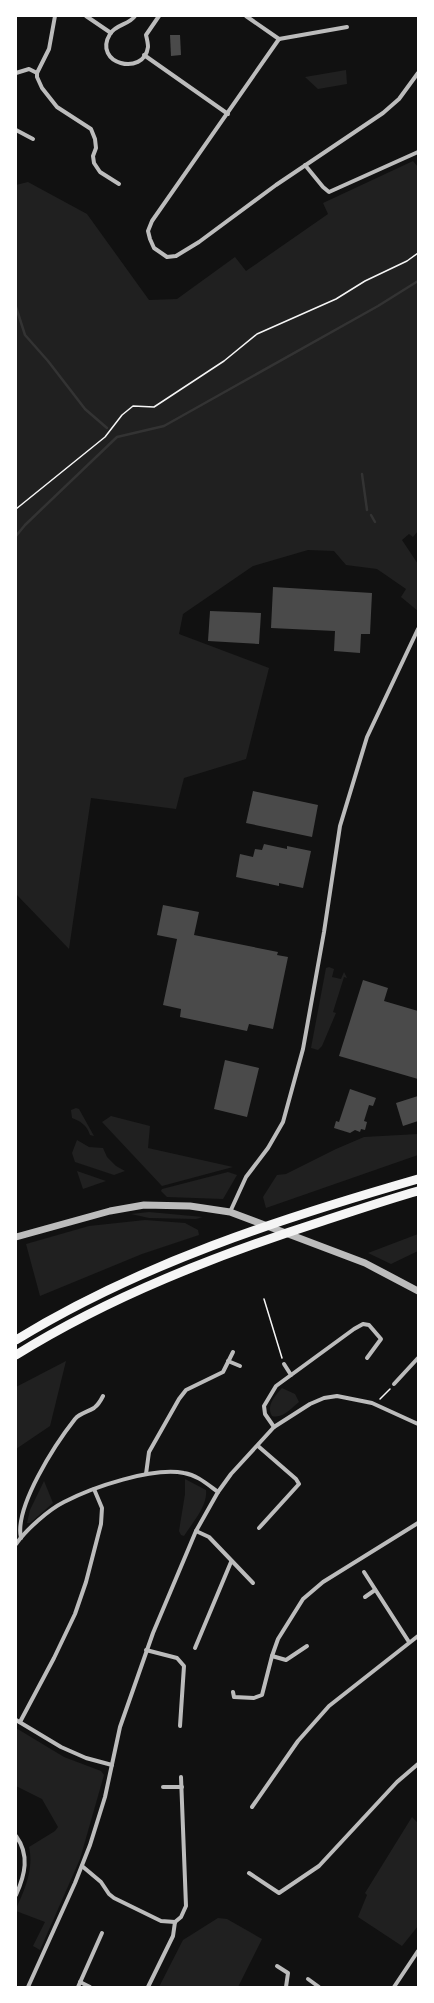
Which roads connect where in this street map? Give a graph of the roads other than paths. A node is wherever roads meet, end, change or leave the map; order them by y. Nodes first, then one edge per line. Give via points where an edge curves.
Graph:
1 (55, 16) edge
2 (86, 16) edge
3 (135, 16) edge
4 (159, 16) edge
5 (246, 16) edge
6 (347, 27) dead end
7 (111, 33) junction
8 (278, 39) junction
9 (144, 55) junction
10 (16, 73) edge
11 (37, 73) junction
12 (418, 73) edge
13 (228, 114) junction
14 (16, 130) edge
15 (33, 139) dead end
16 (418, 152) edge
17 (305, 165) junction
18 (119, 184) dead end
19 (418, 629) edge
20 (418, 1179) edge
21 (418, 1191) edge
22 (230, 1212) junction
23 (16, 1237) edge
24 (418, 1291) edge
25 (16, 1340) edge
26 (232, 1352) dead end
27 (16, 1355) edge
28 (367, 1358) dead end
29 (418, 1358) edge
30 (228, 1361) junction
31 (284, 1364) road end
32 (240, 1366) dead end
33 (291, 1375) junction
34 (394, 1384) road end
35 (104, 1396) dead end
36 (418, 1424) edge
37 (274, 1427) junction
38 (258, 1446) junction
39 (146, 1474) junction
40 (94, 1489) junction
41 (218, 1492) junction
42 (418, 1523) edge
43 (259, 1528) dead end
44 (196, 1531) junction
45 (21, 1538) junction
46 (16, 1544) edge
47 (231, 1562) junction
48 (364, 1572) dead end
49 (253, 1583) dead end
50 (375, 1590) junction
51 (365, 1598) dead end
52 (418, 1636) edge
53 (409, 1642) junction
54 (307, 1646) dead end
55 (195, 1648) dead end
56 (146, 1650) junction
57 (272, 1656) junction
58 (233, 1692) dead end
59 (18, 1721) edge
60 (180, 1726) dead end
61 (418, 1764) edge
62 (112, 1765) junction
63 (181, 1777) dead end
64 (163, 1787) dead end
65 (182, 1787) junction
66 (252, 1807) dead end
67 (16, 1836) edge
68 (82, 1866) junction
69 (249, 1873) dead end
70 (16, 1895) edge
71 (174, 1922) junction
72 (102, 1932) dead end
73 (418, 1951) edge
74 (277, 1966) dead end
75 (308, 1979) dead end
76 (80, 1982) junction
77 (28, 1987) edge
78 (78, 1987) edge
79 (90, 1987) edge
80 (148, 1987) edge
81 (286, 1987) edge
82 (319, 1987) edge
83 (394, 1987) edge

1 - 11 street via 49,49
2 - 7 street
3 - 7 street via 131,22
4 - 9 street via 146,35 148,47
5 - 8 street
6 - 8 street
7 - 9 street via 107,51 117,62 123,65 133,63
8 - 13 street
9 - 13 street
10 - 11 street via 29,69
11 - 18 street via 42,88 57,107 91,129 96,143 94,163 100,172
12 - 17 street via 398,99 383,113
13 - 17 street via 148,230 154,248 167,257 176,256 199,242
14 - 15 street
16 - 17 street via 329,192
19 - 22 street via 367,737 340,826 303,1049 283,1122 268,1148 246,1177
20 - 25 highway via 306,1212 209,1247 115,1286
21 - 27 highway via 291,1231 178,1273 92,1313
22 - 23 street via 190,1206 144,1205 110,1210
22 - 24 street via 365,1263
26 - 30 street
28 - 33 street via 381,1339 369,1326 363,1324
29 - 34 street
30 - 32 street
30 - 39 street via 223,1372 186,1390 179,1398 149,1452
31 - 33 street
33 - 37 street via 276,1386 264,1406 265,1414
35 - 45 street via 94,1407 76,1417 39,1474 24,1508 19,1530
36 - 37 street via 375,1405 342,1397 324,1398
37 - 38 street
38 - 41 street via 231,1474
38 - 43 street via 299,1484
39 - 40 street
39 - 41 street via 183,1472 195,1475
40 - 45 street via 63,1503
40 - 59 street via 102,1508 101,1524 86,1582 75,1614 54,1658
41 - 44 street
42 - 57 street via 323,1582 303,1599 278,1639
44 - 47 street via 209,1537
44 - 56 street
45 - 46 street
47 - 49 street
47 - 55 street
48 - 50 street
50 - 51 street
50 - 53 street
52 - 53 street
53 - 66 street via 329,1706 298,1740
54 - 57 street via 286,1660
56 - 60 street via 177,1658 184,1666
56 - 62 street via 120,1727
57 - 58 street via 262,1695 254,1698 234,1698
59 - 62 street via 61,1747 86,1758
61 - 69 street via 397,1782 319,1866 279,1893
62 - 68 street via 105,1797
63 - 65 street
64 - 65 street
65 - 71 street via 186,1906 181,1917
67 - 70 street via 25,1860 22,1881
68 - 71 street via 95,1876 114,1898 162,1921
68 - 77 street
71 - 80 street via 173,1936
72 - 76 street
73 - 83 street
74 - 81 street via 288,1973
75 - 82 street
76 - 78 street
76 - 79 street

